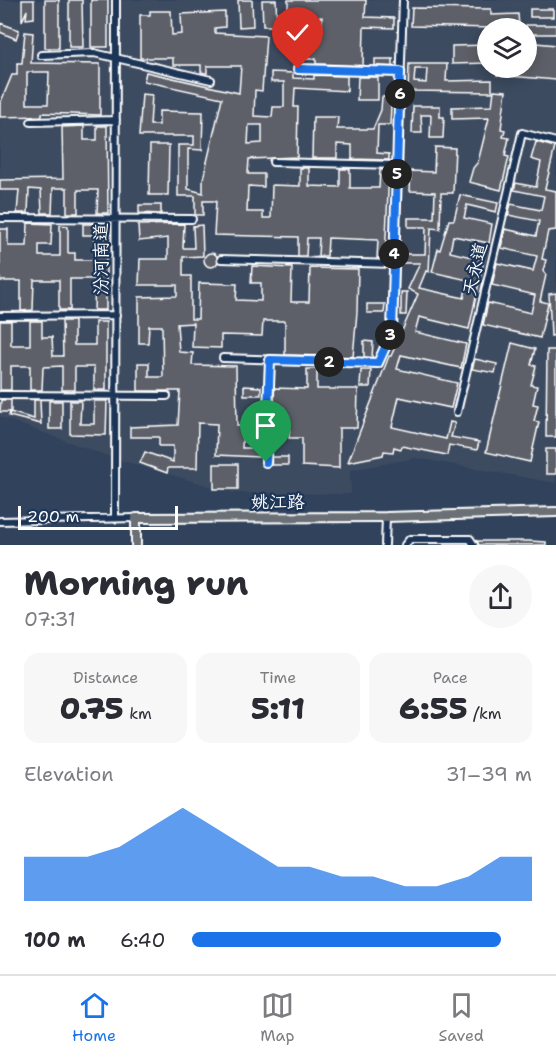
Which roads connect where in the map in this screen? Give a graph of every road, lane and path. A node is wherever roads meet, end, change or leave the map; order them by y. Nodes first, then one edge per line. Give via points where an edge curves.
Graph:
1 (116, 0) edge
2 (403, 0) edge
3 (41, 55) dead end
4 (116, 59) junction
5 (298, 69) dead end
6 (400, 72) junction
7 (211, 80) dead end
8 (116, 120) junction
9 (31, 122) dead end
10 (556, 142) edge
11 (273, 162) dead end
12 (397, 165) junction
13 (0, 218) edge
14 (116, 219) junction
15 (192, 219) dead end
16 (222, 259) dead end
17 (394, 264) junction
18 (116, 315) junction
19 (0, 316) edge
20 (223, 358) dead end
21 (270, 360) junction
22 (0, 395) edge
23 (116, 396) junction
24 (167, 396) dead end
25 (457, 412) dead end
26 (266, 462) dead end
27 (556, 512) edge
28 (386, 517) junction
29 (115, 518) junction
30 (136, 518) junction
31 (0, 520) edge
32 (136, 545) edge
33 (385, 545) edge
34 (405, 545) edge
35 (474, 545) edge

1 - 4 street, 汾河南道
2 - 6 street
3 - 4 street via 94,53
4 - 7 street
4 - 8 street, 汾河南道
5 - 6 street
6 - 12 street
8 - 9 street
8 - 14 street, 汾河南道
10 - 25 street, 天永道 via 522,133
11 - 12 street
12 - 17 street
13 - 14 street
14 - 15 street
14 - 18 street, 汾河南道
16 - 17 street
17 - 21 street via 392,332 378,363
18 - 19 street
18 - 23 street, 汾河南道
20 - 21 street
21 - 26 street
22 - 23 street
23 - 24 street
23 - 29 street, 汾河南道
27 - 28 main road, 姚江路
28 - 30 main road, 姚江路
28 - 33 street
29 - 30 street, 姚江路
29 - 31 street, 姚江路
30 - 32 main road
34 - 35 street via 410,539 470,539

